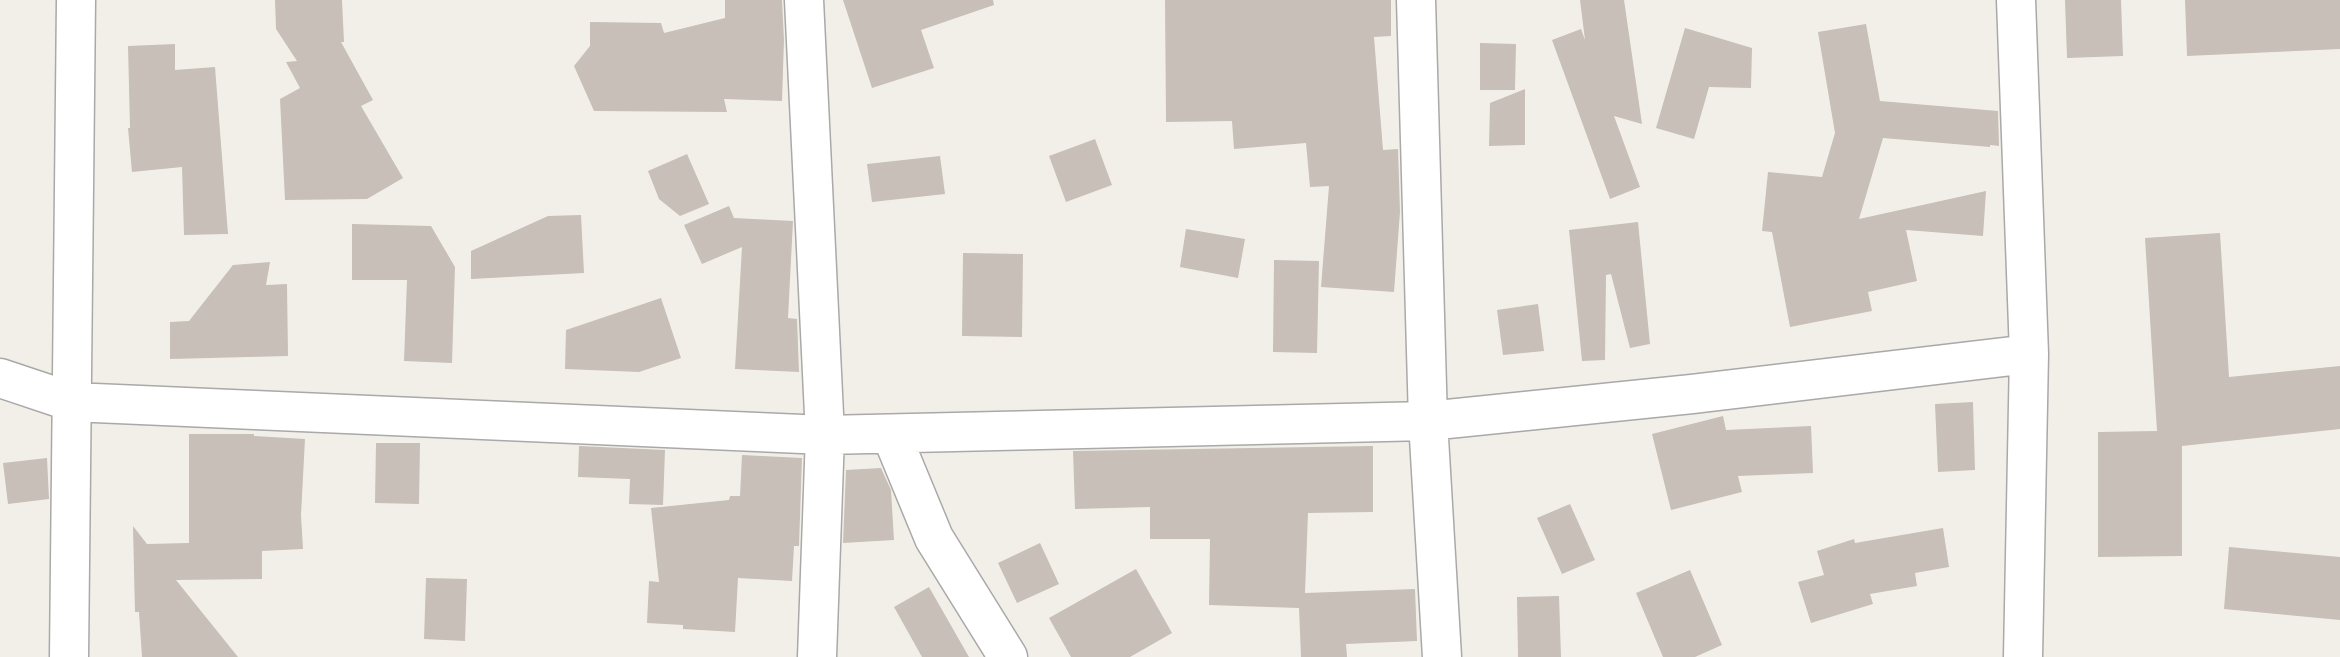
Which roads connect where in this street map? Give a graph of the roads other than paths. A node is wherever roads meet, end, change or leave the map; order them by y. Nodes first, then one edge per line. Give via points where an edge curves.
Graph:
1 (76, 0) edge
2 (804, 0) edge
3 (1416, 0) edge
4 (2016, 0) edge
5 (2029, 354) junction
6 (0, 378) edge
7 (72, 402) junction
8 (1428, 421) junction
9 (891, 434) junction
10 (825, 435) junction
11 (69, 657) edge
12 (817, 657) edge
13 (1008, 657) edge
14 (1442, 657) edge
15 (2024, 657) edge

1 - 7 street
2 - 10 street
3 - 8 street
4 - 5 street
5 - 8 street
5 - 15 street
6 - 7 street
7 - 10 street
7 - 11 street
8 - 9 street
8 - 14 street
9 - 10 street
9 - 13 street via 934,538
10 - 12 street

